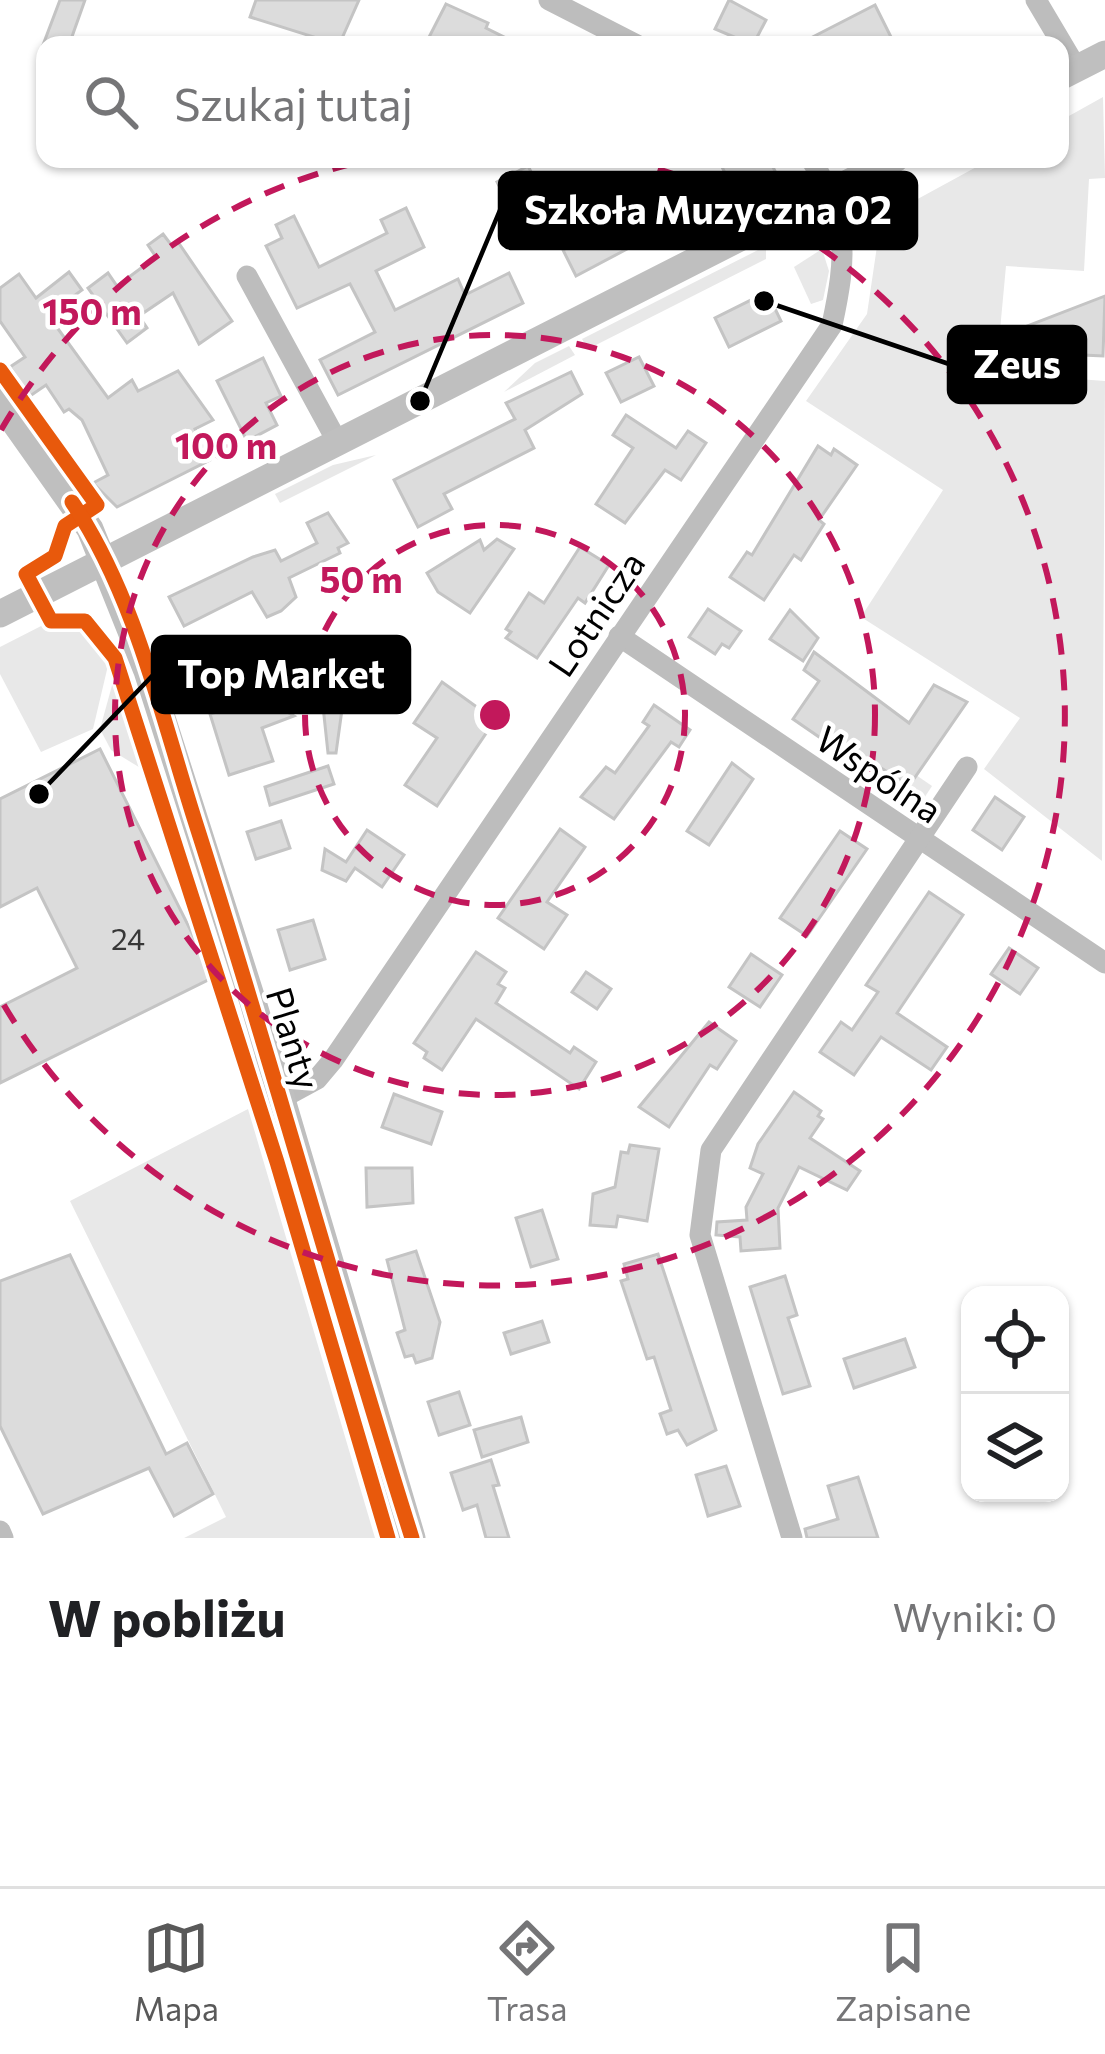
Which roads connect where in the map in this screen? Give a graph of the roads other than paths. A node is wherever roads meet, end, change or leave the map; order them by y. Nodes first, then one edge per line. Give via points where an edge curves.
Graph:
1 (549, 0) edge
2 (1036, 0) edge
3 (619, 36) edge
4 (1052, 36) edge
5 (1105, 54) edge
6 (1069, 73) edge
7 (817, 168) edge
8 (877, 168) edge
9 (831, 191) junction
10 (247, 276) dead end
11 (0, 402) edge
12 (338, 443) junction
13 (105, 560) junction
14 (0, 614) edge
15 (619, 636) junction
16 (967, 767) dead end
17 (918, 839) junction
18 (1105, 963) edge
19 (282, 1098) junction
20 (412, 1538) edge
21 (792, 1538) edge

1 - 3 street
2 - 4 street
5 - 6 street
7 - 9 street, Lotnicza
8 - 9 street
9 - 12 street
9 - 15 street, Lotnicza via 846,261 832,325
10 - 12 street
11 - 13 street, Planty
12 - 13 street
13 - 14 street
13 - 19 street, Planty
15 - 17 street, Wspólna
15 - 19 street, Lotnicza via 333,1060
16 - 17 street
17 - 18 street, Wspólna
17 - 21 street via 711,1150 700,1234
19 - 20 street, Planty

